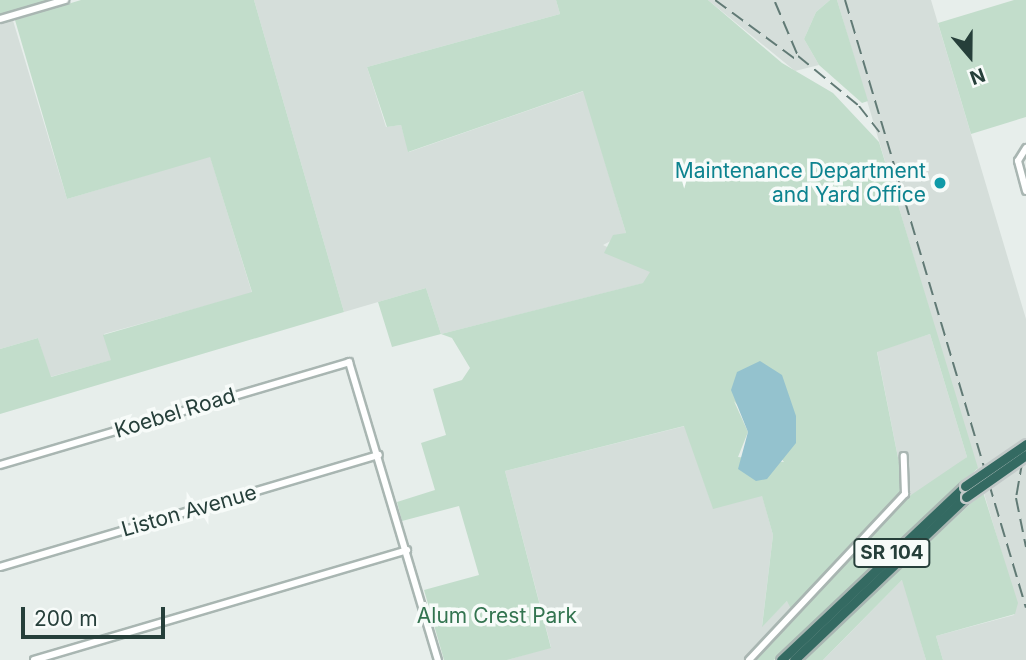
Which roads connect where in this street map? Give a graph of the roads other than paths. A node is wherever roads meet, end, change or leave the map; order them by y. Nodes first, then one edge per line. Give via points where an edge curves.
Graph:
1 (65, 0) edge
2 (0, 19) edge
3 (1023, 151) edge
4 (1026, 191) edge
5 (1026, 444) edge
6 (379, 455) junction
7 (1026, 455) edge
8 (904, 456) dead end
9 (0, 465) edge
10 (407, 550) junction
11 (0, 567) edge
12 (34, 660) edge
13 (438, 660) edge
14 (749, 660) edge
15 (781, 660) edge
16 (794, 660) edge

1 - 2 street
3 - 4 street
5 - 15 highway, SR 104, bridge via 965,486
6 - 9 street, Koebel Road via 349,362
6 - 10 street
6 - 11 street, Liston Avenue
7 - 16 highway, SR 104, bridge via 966,497
8 - 14 street via 905,494
10 - 12 street
10 - 13 street

